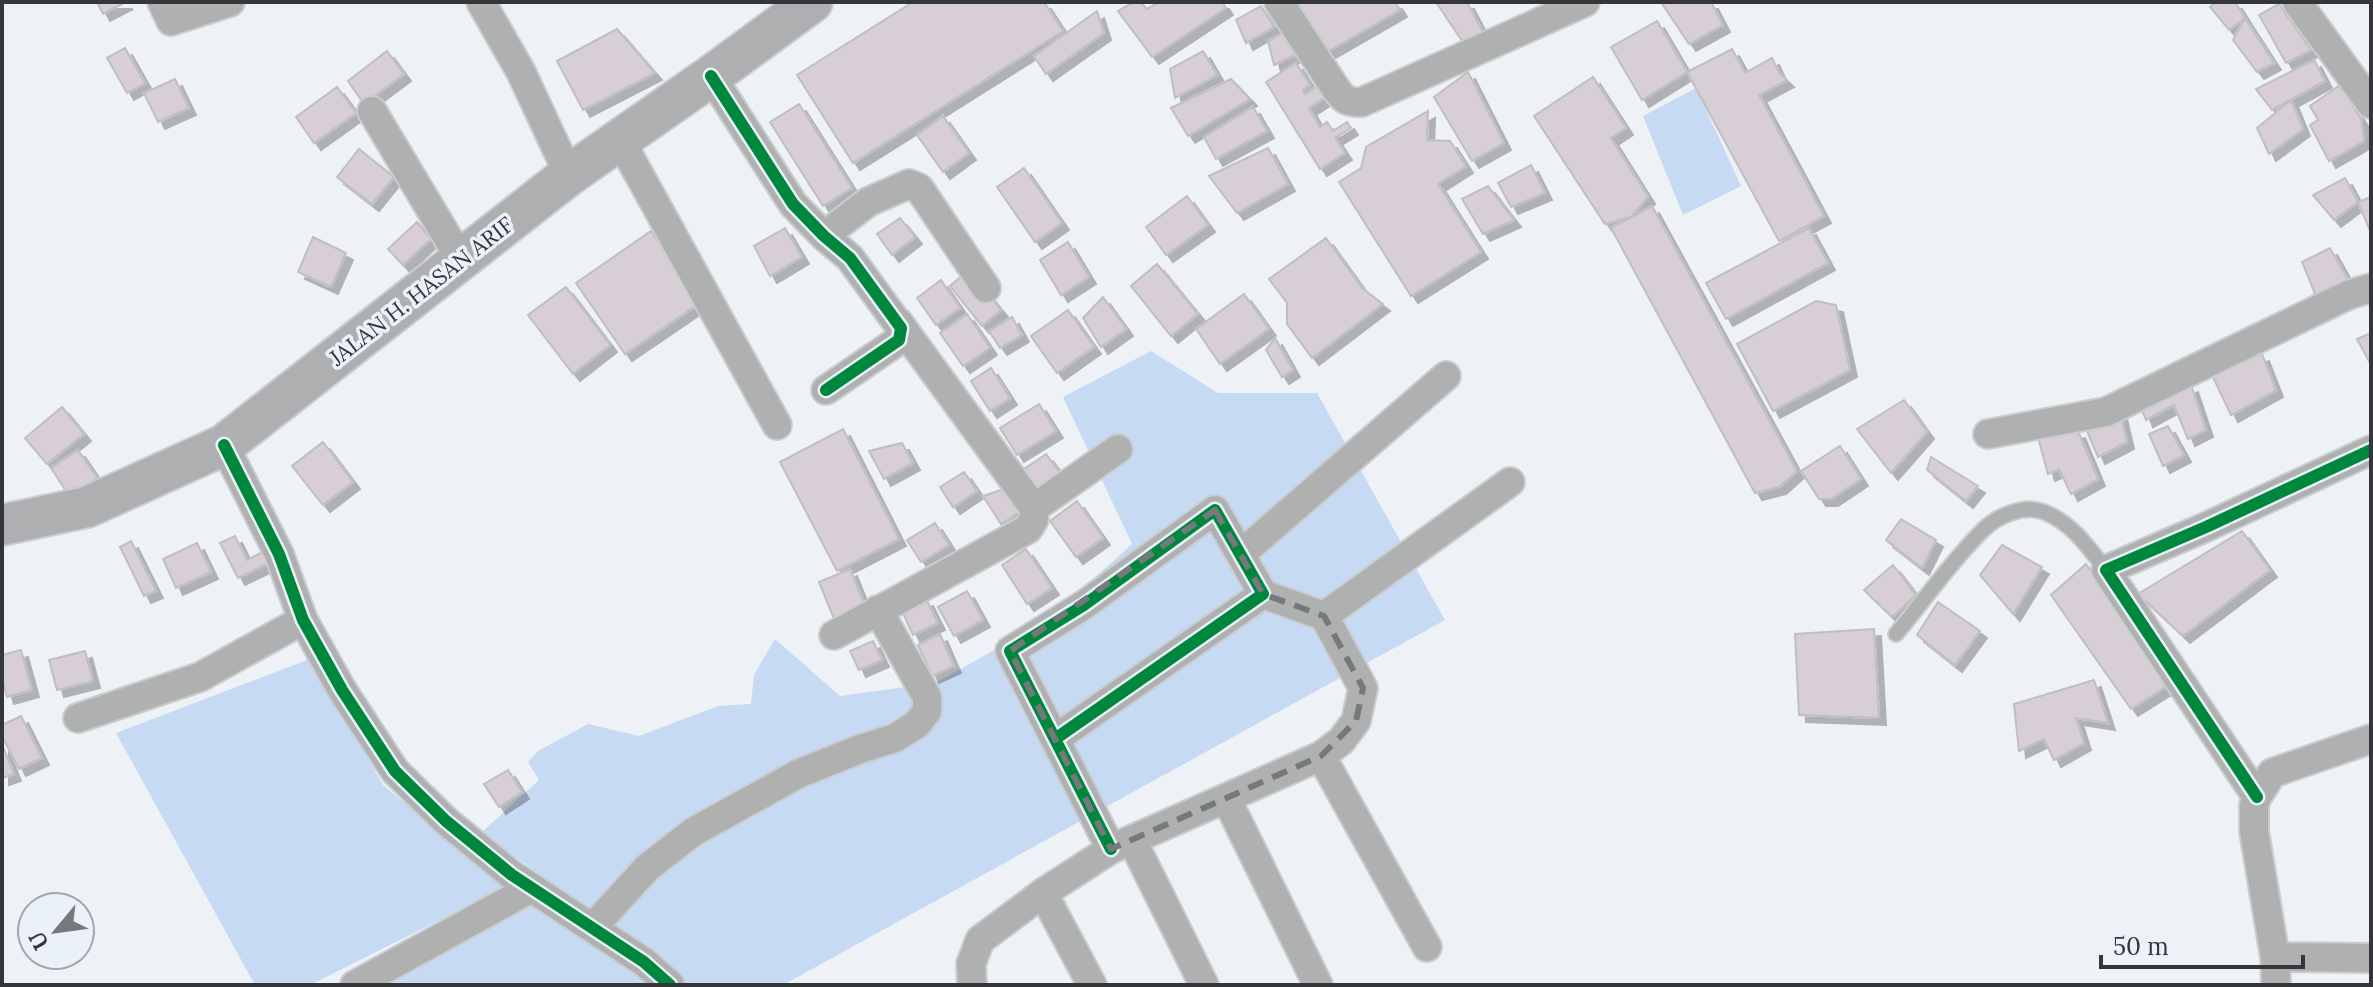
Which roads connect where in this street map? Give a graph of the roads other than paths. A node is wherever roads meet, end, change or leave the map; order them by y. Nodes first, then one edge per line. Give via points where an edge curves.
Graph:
1 (162, 2) edge
2 (230, 2) edge
3 (481, 2) edge
4 (812, 2) edge
5 (1279, 2) edge
6 (1585, 2) edge
7 (2297, 2) edge
8 (711, 76) junction
9 (2371, 104) edge
10 (372, 111) dead end
11 (620, 140) junction
12 (569, 175) junction
13 (824, 236) junction
14 (461, 260) junction
15 (986, 288) dead end
16 (2371, 288) edge
17 (898, 322) junction
18 (1446, 376) dead end
19 (826, 390) dead end
20 (777, 425) dead end
21 (1988, 434) dead end
22 (224, 445) junction
23 (1118, 449) dead end
24 (2371, 450) edge
25 (1510, 482) dead end
26 (1034, 508) junction
27 (2, 525) edge
28 (1241, 554) junction
29 (2106, 570) junction
30 (1263, 594) junction
31 (878, 610) junction
32 (1324, 616) junction
33 (303, 620) junction
34 (1896, 634) dead end
35 (834, 635) dead end
36 (78, 718) dead end
37 (1055, 739) junction
38 (2371, 739) edge
39 (1321, 756) junction
40 (2257, 797) junction
41 (1226, 798) junction
42 (1121, 844) junction
43 (532, 888) junction
44 (1043, 893) junction
45 (593, 927) junction
46 (1427, 947) dead end
47 (2275, 957) junction
48 (2371, 958) edge
49 (355, 985) edge
50 (670, 985) edge
51 (972, 985) edge
52 (1092, 985) edge
53 (1204, 985) edge
54 (1318, 985) edge
55 (2276, 985) edge

1 - 2 street via 171,21
3 - 12 street
4 - 8 main road, JALAN H. HASAN ARIF
5 - 6 street via 1336,89 1351,102 1362,102
7 - 9 street
8 - 11 main road, JALAN H. HASAN ARIF
8 - 13 street via 793,204
10 - 14 street
11 - 12 main road, JALAN H. HASAN ARIF
11 - 20 street
12 - 14 main road, JALAN H. HASAN ARIF
13 - 15 street via 868,202 909,184 919,188
13 - 17 street via 850,258
14 - 22 main road, JALAN H. HASAN ARIF
16 - 21 street via 2106,412
17 - 19 street via 899,340
17 - 26 street
18 - 28 street
22 - 27 main road, JALAN H. HASAN ARIF via 87,507
22 - 33 street via 279,554
23 - 26 street
24 - 29 street
25 - 32 street
26 - 31 street via 1028,529
28 - 30 street
28 - 37 street via 1215,510 1084,605 1010,651
29 - 34 lane via 2076,532 2044,512 2026,508 1984,528
29 - 40 street
30 - 32 street
30 - 37 street
31 - 35 street
31 - 45 street via 927,697 927,711 917,724 895,738 798,774 693,832 647,868
32 - 39 street via 1363,688 1356,721
33 - 36 street via 200,677
33 - 43 street via 395,771 446,821
37 - 42 street
38 - 40 street via 2272,773
39 - 41 street
39 - 46 street
40 - 47 street via 2254,831
41 - 42 street
41 - 54 street
42 - 44 street
42 - 53 street
43 - 45 street
43 - 49 street
44 - 51 street via 980,940 971,964
44 - 52 street
45 - 50 street
47 - 48 street
47 - 55 street

